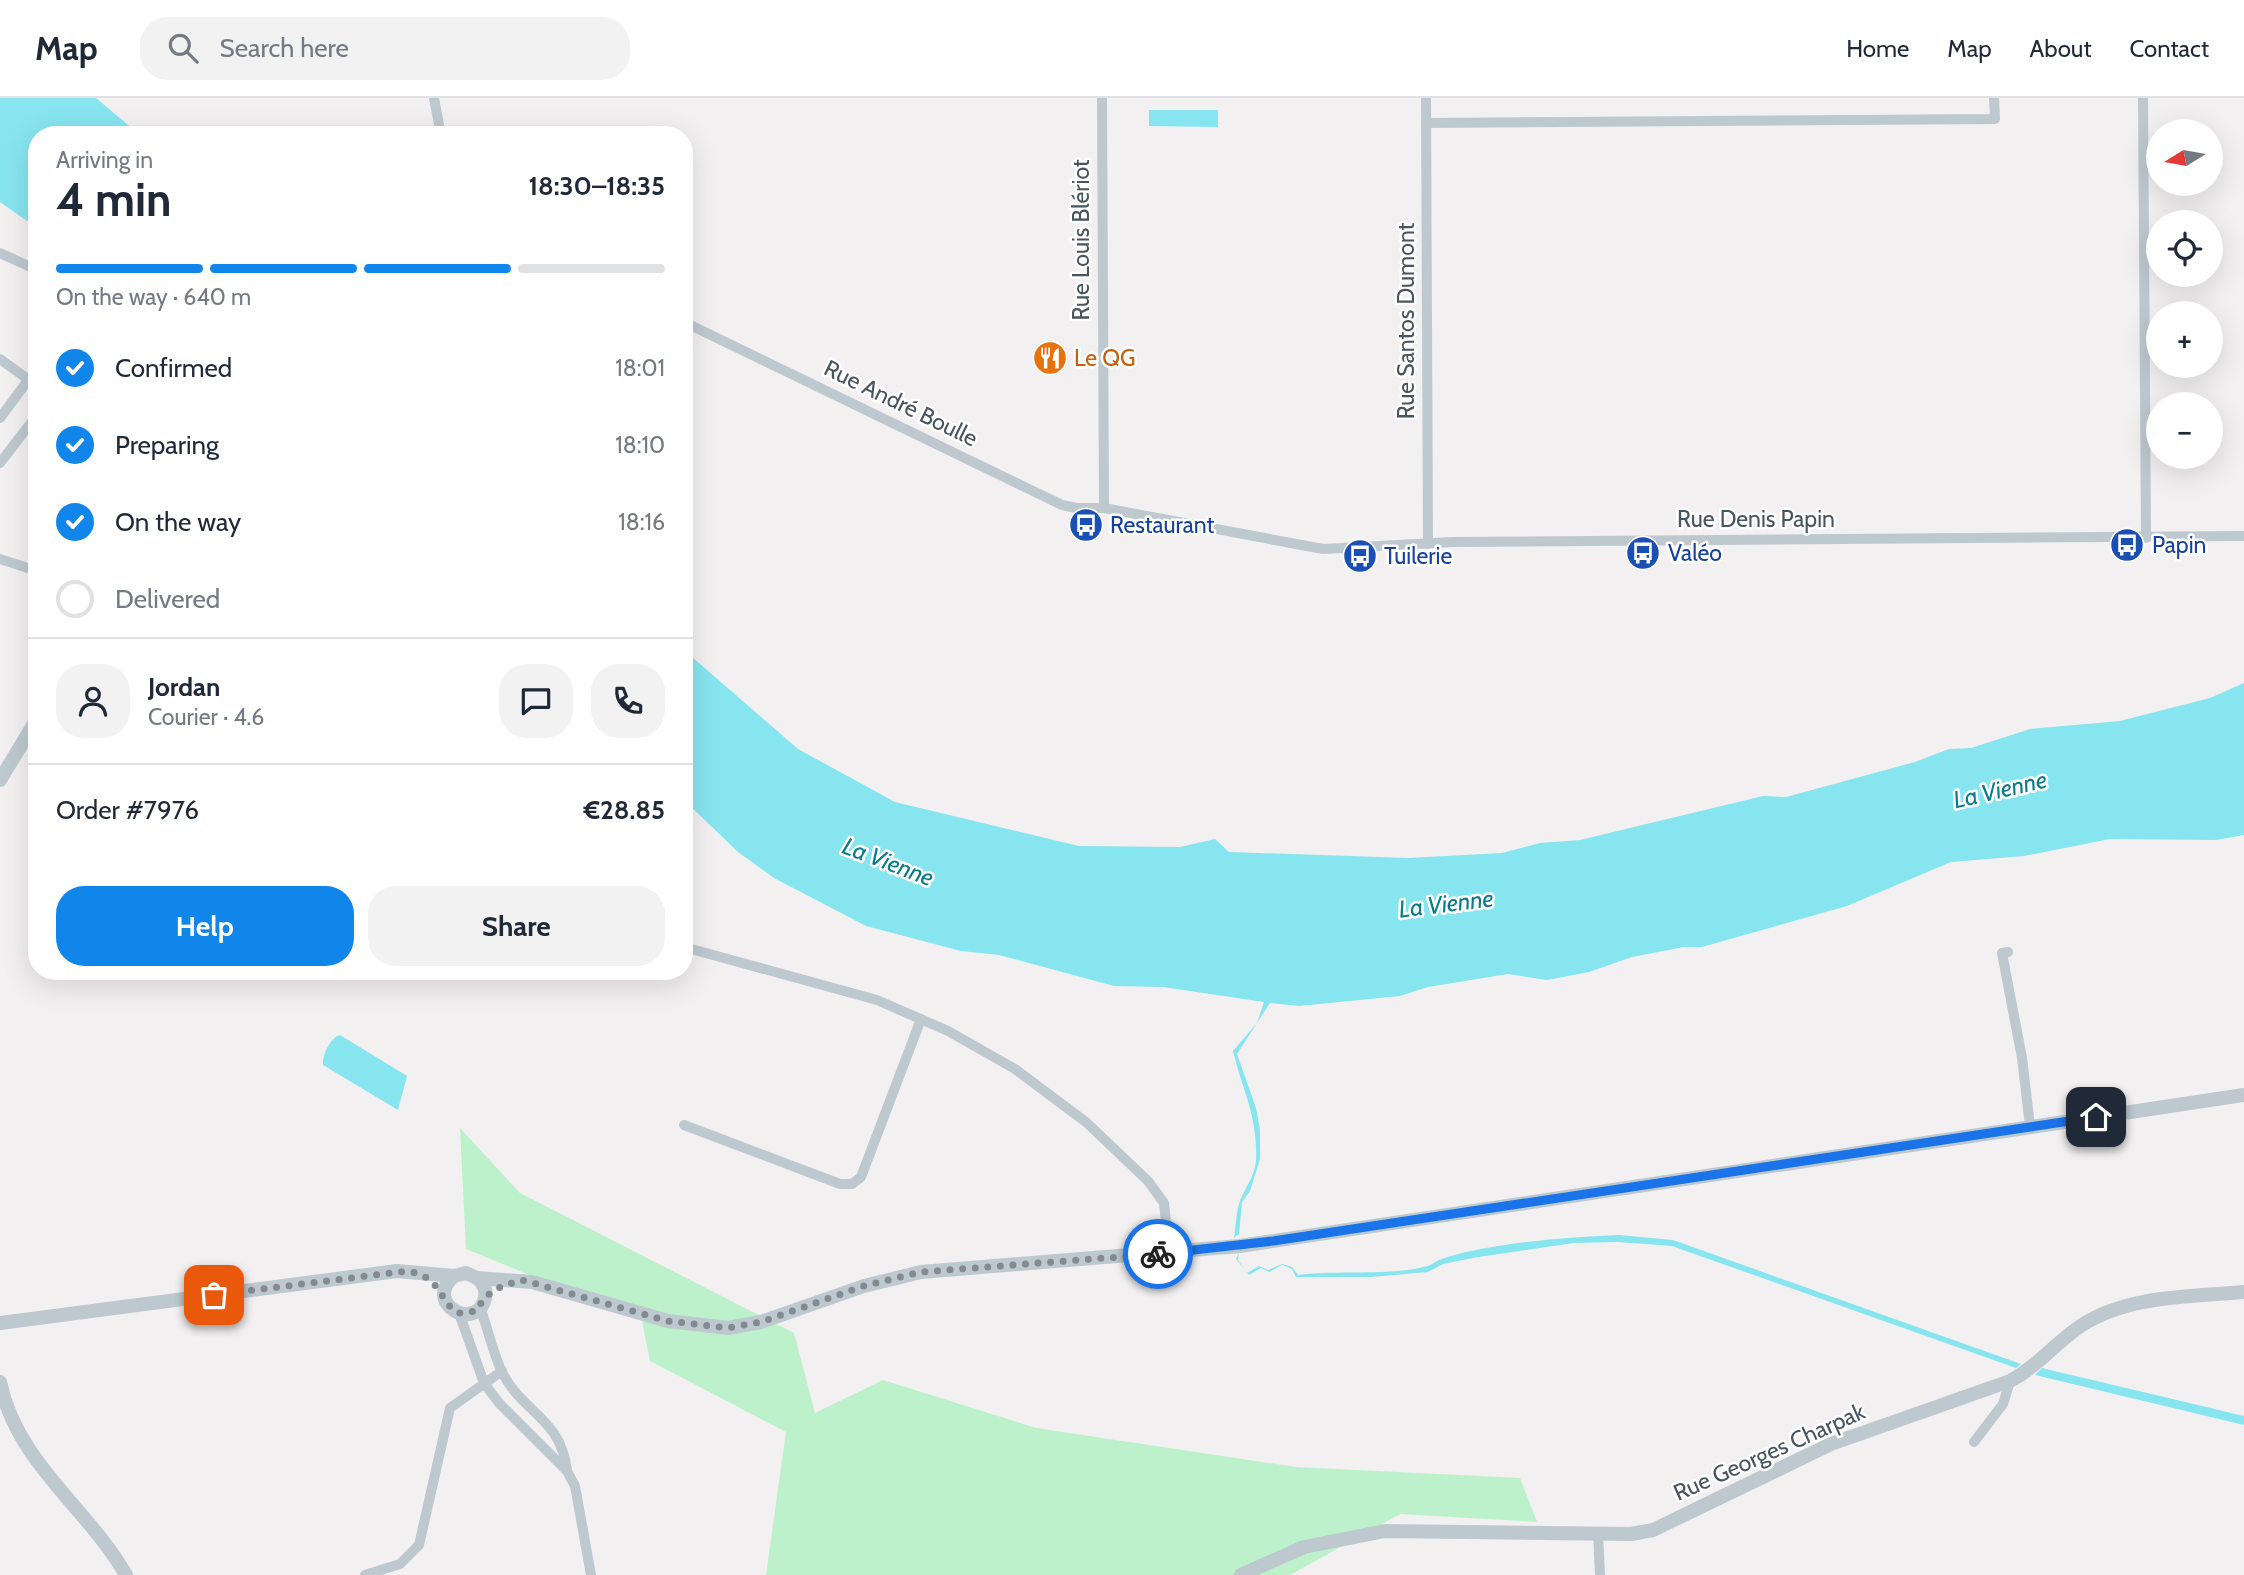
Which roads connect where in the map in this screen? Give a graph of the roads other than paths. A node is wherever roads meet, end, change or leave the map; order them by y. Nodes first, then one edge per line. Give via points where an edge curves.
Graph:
1 (434, 98) edge
2 (1102, 98) edge
3 (1426, 98) edge
4 (1994, 98) edge
5 (2143, 98) edge
6 (1426, 123) junction
7 (439, 126) edge
8 (0, 253) edge
9 (28, 266) edge
10 (693, 326) edge
11 (0, 359) edge
12 (28, 372) edge
13 (28, 383) edge
14 (0, 418) edge
15 (28, 427) edge
16 (0, 463) edge
17 (1104, 508) junction
18 (2244, 536) edge
19 (2146, 538) junction
20 (1428, 544) junction
21 (0, 559) edge
22 (28, 567) edge
23 (28, 734) edge
24 (0, 780) edge
25 (693, 949) edge
26 (2008, 952) dead end
27 (921, 1018) junction
28 (2244, 1095) edge
29 (684, 1125) dead end
30 (2030, 1126) junction
31 (1169, 1253) junction
32 (417, 1273) junction
33 (454, 1276) junction
34 (477, 1278) junction
35 (522, 1280) junction
36 (2244, 1292) edge
37 (444, 1293) junction
38 (483, 1302) junction
39 (459, 1313) junction
40 (0, 1323) edge
41 (502, 1371) junction
42 (2010, 1381) junction
43 (0, 1382) edge
44 (484, 1383) junction
45 (1974, 1442) dead end
46 (567, 1471) junction
47 (1598, 1533) junction
48 (126, 1575) edge
49 (365, 1575) edge
50 (592, 1575) edge
51 (1241, 1575) edge
52 (1600, 1575) edge

1 - 7 street
2 - 17 street, Rue Louis Blériot
3 - 6 street, Rue Santos Dumont
4 - 6 street via 1995,119
5 - 19 street
6 - 20 street, Rue Santos Dumont
8 - 9 street
10 - 17 street, Rue André Boulle via 1062,505
11 - 12 street
13 - 14 street
15 - 16 street
17 - 20 street, Rue Denis Papin via 1324,549
18 - 19 street, Rue Denis Papin
19 - 20 street, Rue Denis Papin
21 - 22 street
23 - 24 street
25 - 27 street via 836,987
26 - 30 street via 2002,953
27 - 29 street via 861,1177 852,1184 841,1184
27 - 31 street via 1015,1069 1104,1138 1158,1192 1167,1216
28 - 30 street
30 - 31 street
31 - 35 street via 921,1272 728,1328 668,1321
32 - 33 street
32 - 37 street
32 - 40 street via 387,1272
33 - 34 street via 466,1273
33 - 37 street
34 - 35 street
34 - 38 street via 484,1286
35 - 38 street via 502,1286
36 - 42 street, Rue Georges Charpak via 2168,1298 2114,1310 2072,1332
37 - 39 street via 448,1306
38 - 39 street via 471,1313
38 - 41 street
39 - 44 street
41 - 44 street
41 - 46 street via 553,1429 565,1453
42 - 45 street via 2003,1404
42 - 47 street, Rue Georges Charpak via 1831,1444 1653,1530
43 - 48 street via 9,1417 28,1451
44 - 46 street
44 - 49 street via 450,1408 419,1545 400,1564
46 - 50 street via 575,1486
47 - 51 street, Rue Georges Charpak via 1385,1531 1326,1541
47 - 52 street

